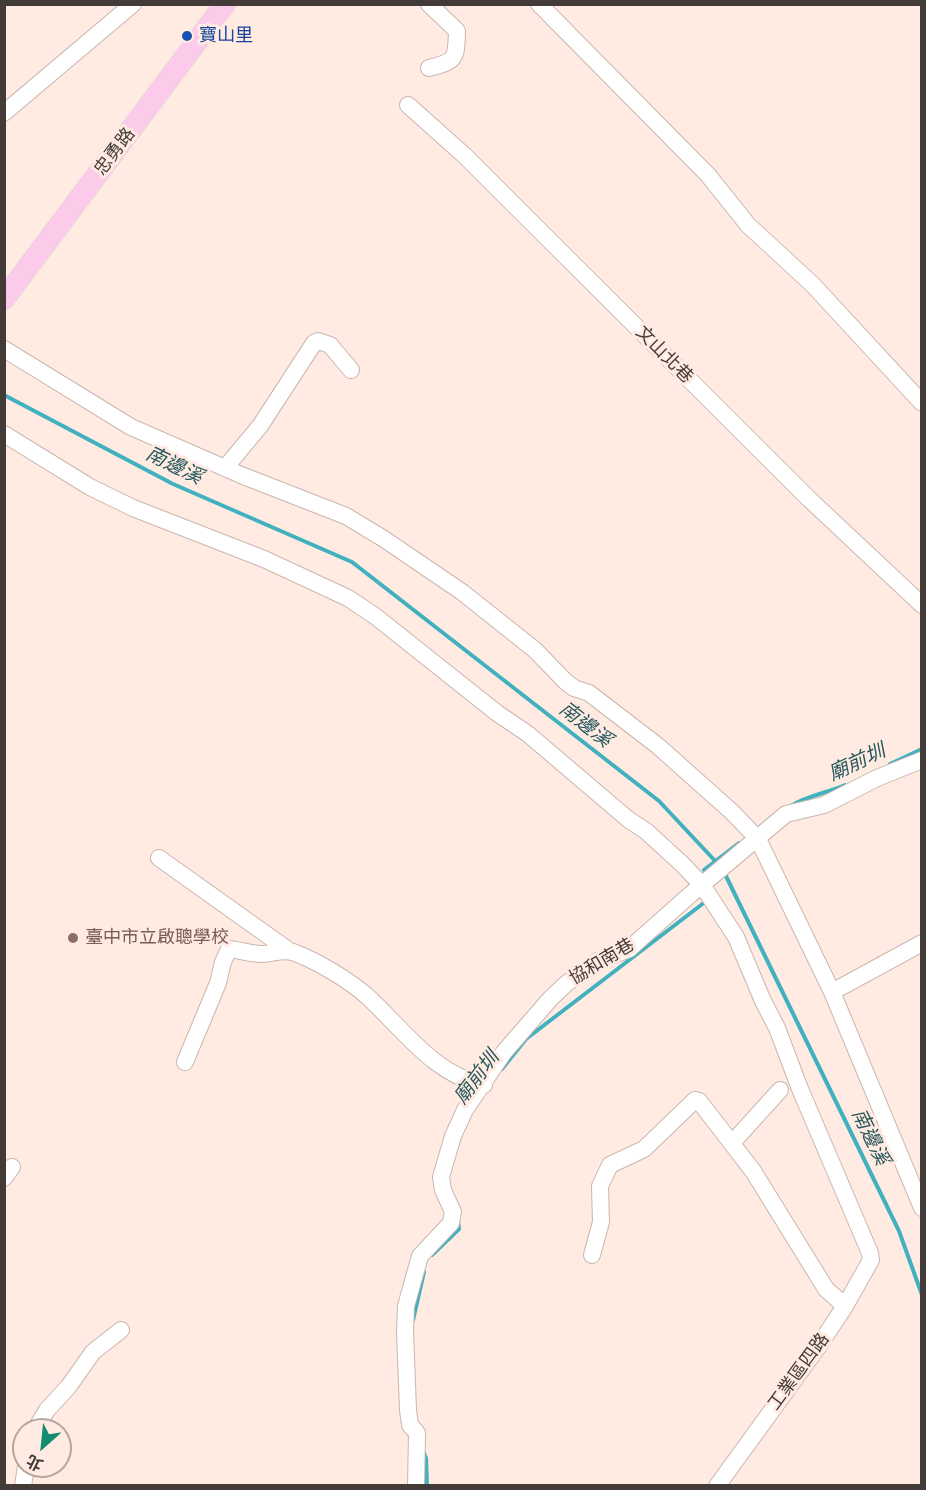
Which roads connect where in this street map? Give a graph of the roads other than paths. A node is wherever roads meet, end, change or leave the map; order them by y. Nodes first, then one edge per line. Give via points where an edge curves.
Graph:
1 (133, 4) edge
2 (225, 4) edge
3 (429, 4) edge
4 (538, 4) edge
5 (429, 68) dead end
6 (408, 105) dead end
7 (4, 113) edge
8 (4, 299) edge
9 (4, 349) edge
10 (351, 370) dead end
11 (921, 403) edge
12 (4, 434) edge
13 (225, 468) junction
14 (921, 605) edge
15 (921, 760) edge
16 (758, 839) junction
17 (159, 858) dead end
18 (702, 885) junction
19 (921, 943) edge
20 (291, 952) junction
21 (832, 992) junction
22 (185, 1062) dead end
23 (484, 1084) junction
24 (780, 1090) dead end
25 (732, 1143) junction
26 (921, 1208) edge
27 (592, 1255) dead end
28 (845, 1306) junction
29 (121, 1330) dead end
30 (42, 1418) edge
31 (416, 1485) edge
32 (717, 1485) edge

1 - 7 street
2 - 8 main road, 忠勇路
3 - 5 street via 457,31 456,52 449,63
4 - 11 street via 708,174 748,225 813,285
6 - 14 street, 文山北巷 via 464,155
9 - 13 street via 131,427
10 - 13 street via 330,345 314,343 260,426
12 - 18 street via 134,508 264,559 348,598 528,734 646,831
13 - 16 street via 346,516 422,565 535,650 566,682 589,693 658,746
15 - 16 street via 824,805 786,814
16 - 18 street, 協和南巷
16 - 21 street
17 - 20 street
18 - 23 street, 協和南巷 via 629,949 597,961 567,983 517,1037
18 - 28 street, 工業區四路 via 736,937 870,1253 869,1265
19 - 21 street
20 - 22 street via 264,954 229,949
20 - 23 street via 346,979 442,1068
21 - 26 street
23 - 31 street, 協和南巷 via 465,1110 441,1177 453,1212 451,1223 420,1256 406,1306 409,1418 417,1433
24 - 25 street
25 - 27 street via 695,1100 644,1149 610,1165 600,1186 600,1222
25 - 28 street via 826,1289
28 - 32 street, 工業區四路
29 - 30 street via 93,1352

